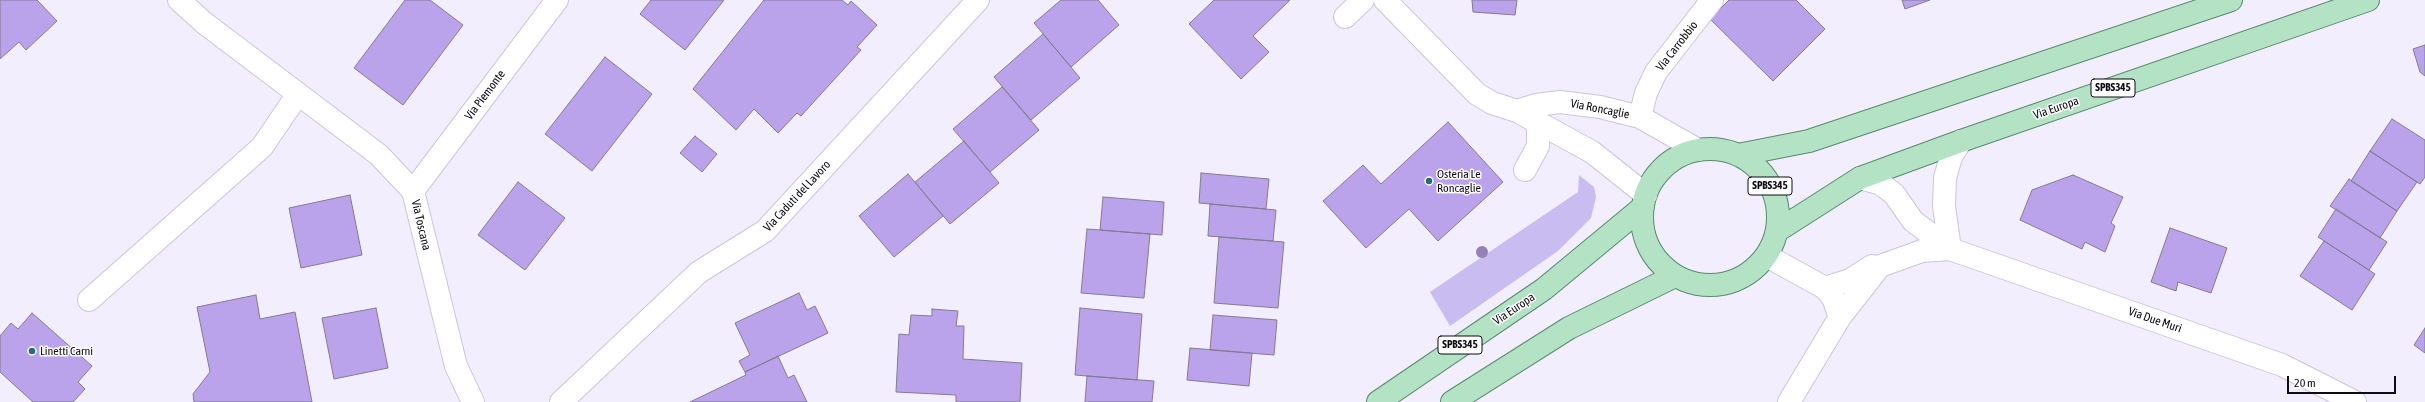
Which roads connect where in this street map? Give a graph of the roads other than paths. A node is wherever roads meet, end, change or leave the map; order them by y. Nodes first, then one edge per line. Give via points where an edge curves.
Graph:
1 (179, 0) edge
2 (557, 0) edge
3 (978, 0) edge
4 (1363, 0) edge
5 (1385, 0) edge
6 (1712, 0) edge
7 (2231, 0) edge
8 (2368, 0) edge
9 (1345, 17) dead end
10 (298, 94) junction
11 (1517, 111) junction
12 (1640, 117) junction
13 (1538, 124) junction
14 (1961, 141) junction
15 (1698, 150) junction
16 (1738, 155) junction
17 (1525, 170) dead end
18 (1860, 178) junction
19 (413, 191) junction
20 (1644, 201) junction
21 (1778, 231) junction
22 (1950, 249) junction
23 (1767, 256) junction
24 (1880, 266) junction
25 (1676, 276) junction
26 (1825, 288) junction
27 (89, 300) dead end
28 (1840, 317) junction
29 (563, 394) edge
30 (473, 402) edge
31 (1378, 402) edge
32 (1452, 402) edge
33 (1789, 402) edge
34 (2355, 402) edge

1 - 10 street, Via Toscana via 203,22
2 - 19 street, Via Piemonte
3 - 29 street, Via Caduti del Lavoro via 765,231 694,267
4 - 9 street
5 - 11 street via 1478,94 1492,103
6 - 12 street, Via Carrobbio via 1656,72 1646,93
7 - 16 main road, Via Europa / SPBS345 via 1810,141
8 - 14 main road, Via Europa / SPBS345
10 - 19 street, Via Toscana via 379,156
10 - 27 street via 262,147
11 - 12 street, Via Roncaglie via 1560,102 1600,107
11 - 13 street
12 - 15 street, Via Roncaglie
13 - 17 street via 1538,146
13 - 20 street via 1592,152
14 - 18 main road, Via Europa / SPBS345
14 - 22 street via 1951,157 1945,178 1944,206
15 - 16 main road, Via Europa / SPBS345 via 1712,149
15 - 20 main road, Via Europa / SPBS345 via 1676,158 1657,174
16 - 21 main road, Via Europa / SPBS345 via 1753,164 1766,178 1779,212
18 - 21 main road, Via Europa / SPBS345
18 - 22 street, Via Due Muri via 1881,184 1894,194 1913,221
19 - 30 street, Via Toscana via 456,366
20 - 25 main road, Via Europa / SPBS345 via 1642,223 1652,254
20 - 31 main road, Via Europa / SPBS345 via 1544,288
21 - 23 main road, Via Europa / SPBS345
22 - 24 street via 1922,251
22 - 34 street, Via Due Muri via 2282,365
23 - 25 main road, Via Europa / SPBS345 via 1741,279 1725,284 1708,286 1691,283
23 - 26 street
24 - 26 street via 1872,266 1850,280
24 - 28 street
25 - 32 main road via 1569,328
26 - 28 street via 1833,298
28 - 33 street

